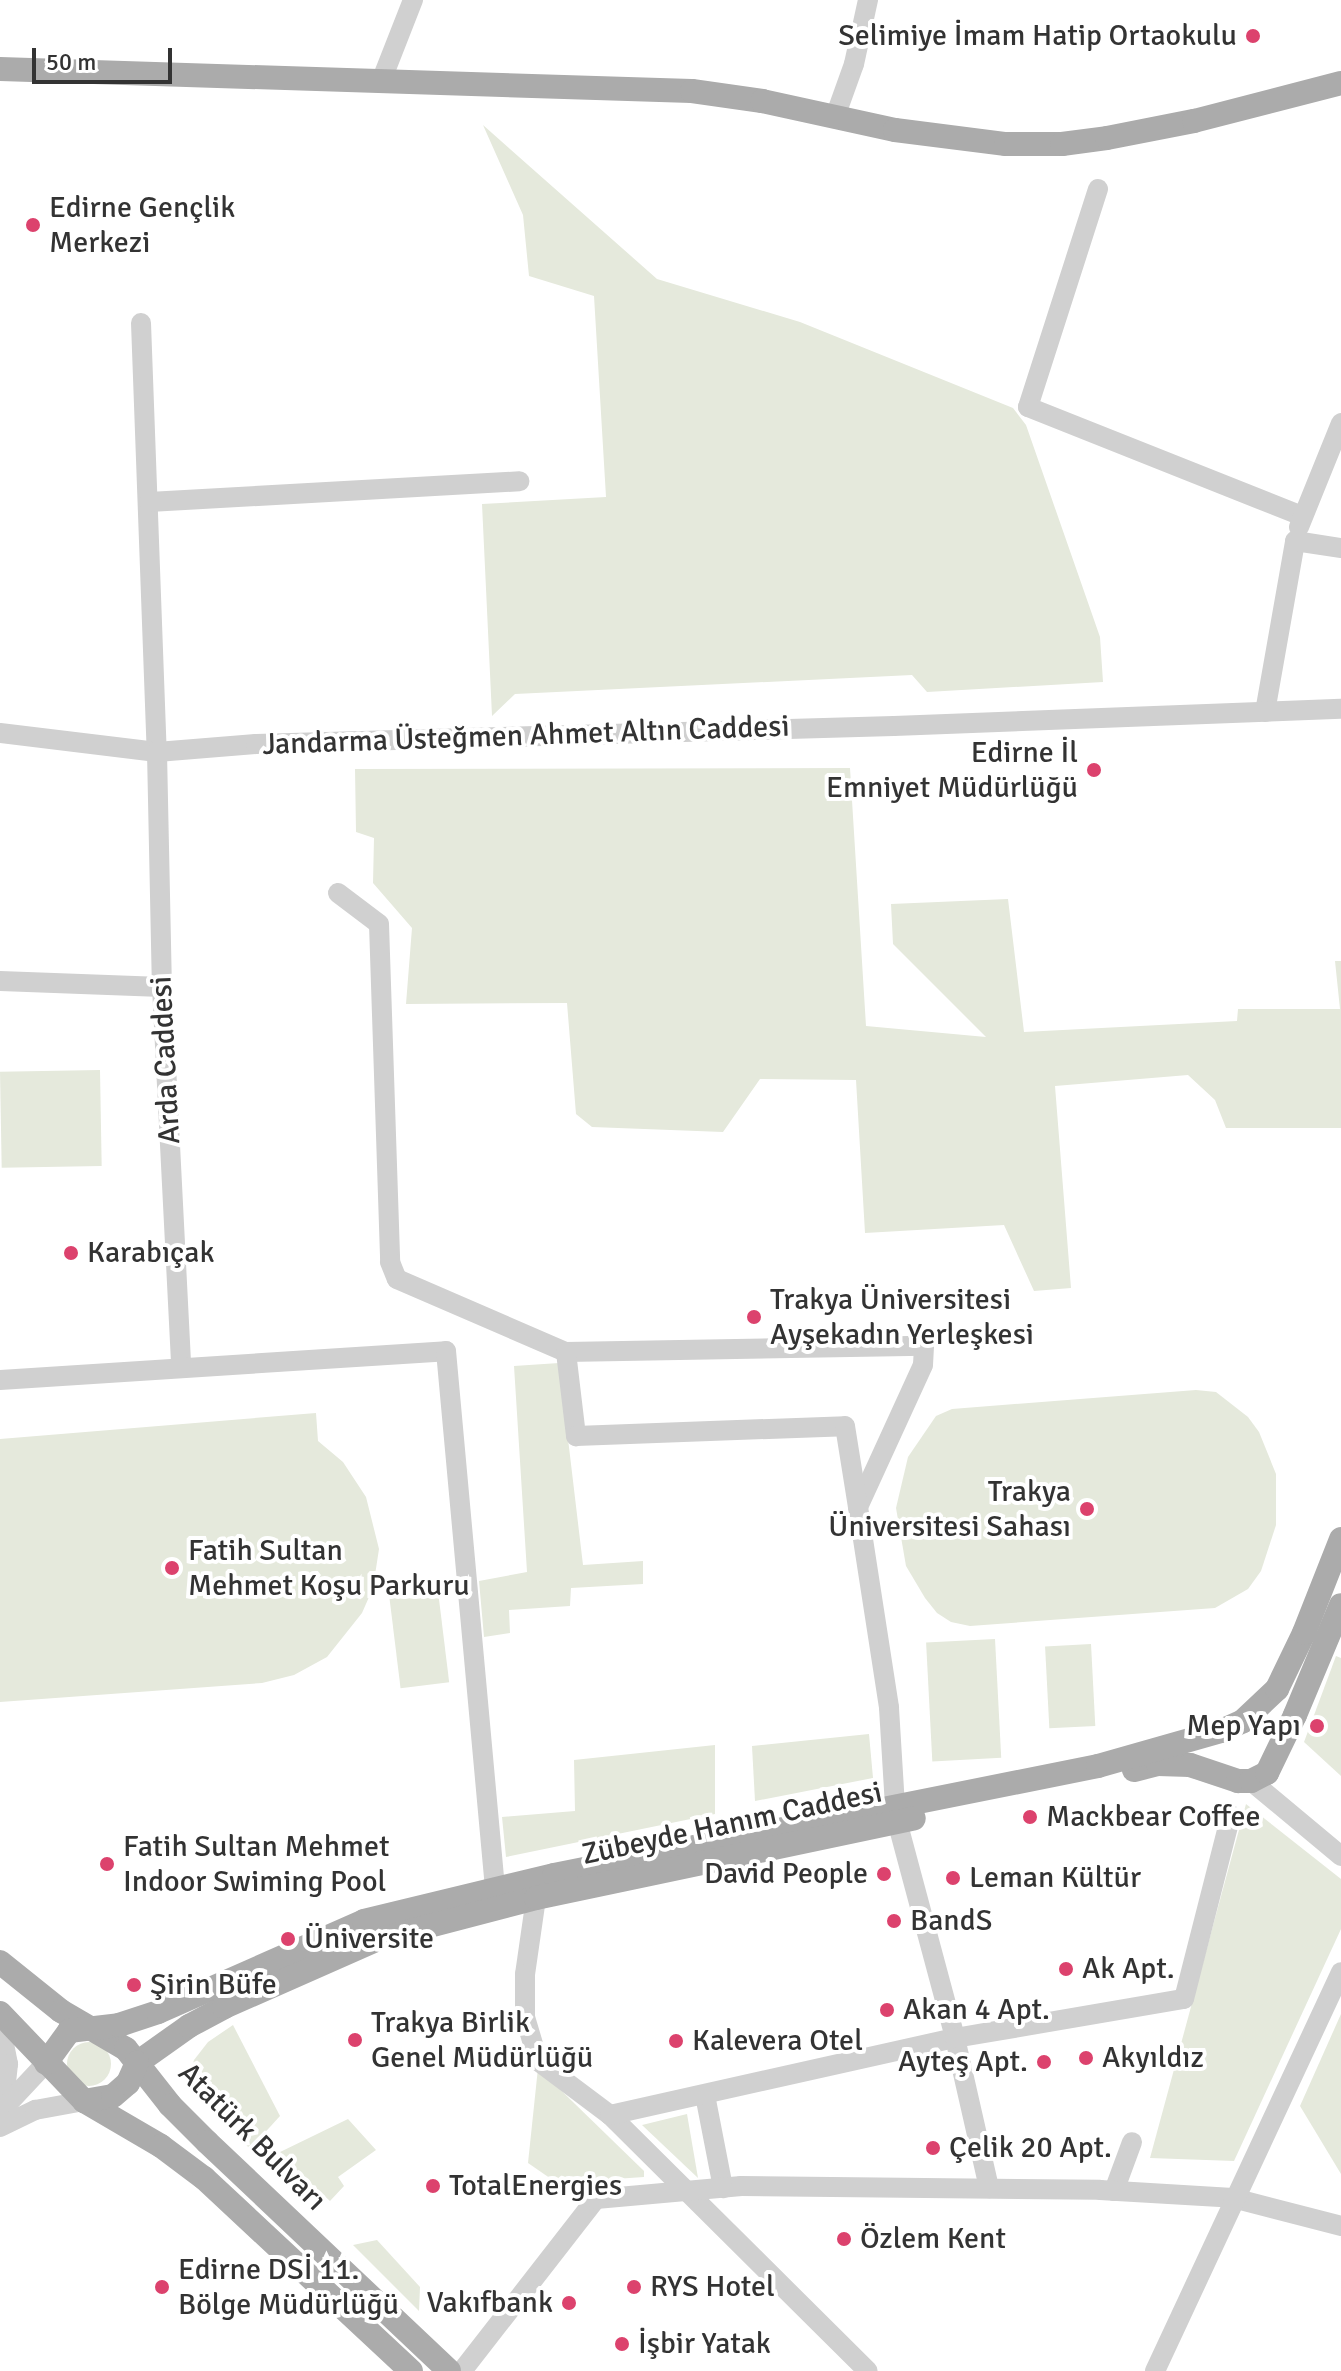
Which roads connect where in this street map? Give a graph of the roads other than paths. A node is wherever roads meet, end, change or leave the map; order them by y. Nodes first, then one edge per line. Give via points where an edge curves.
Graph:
1 (413, 0) edge
2 (868, 0) edge
3 (0, 69) edge
4 (382, 79) junction
5 (1341, 83) edge
6 (835, 117) junction
7 (1098, 189) dead end
8 (141, 323) dead end
9 (1341, 423) edge
10 (519, 481) dead end
11 (149, 502) junction
12 (1302, 516) junction
13 (1295, 541) junction
14 (1341, 548) edge
15 (1341, 709) edge
16 (1265, 712) junction
17 (0, 733) edge
18 (157, 752) junction
19 (338, 893) dead end
20 (0, 981) edge
21 (162, 987) junction
22 (566, 1352) junction
23 (181, 1367) junction
24 (0, 1380) edge
25 (858, 1507) junction
26 (1341, 1539) edge
27 (1341, 1605) edge
28 (1324, 1641) edge
29 (1221, 1731) junction
30 (1216, 1773) junction
31 (1251, 1781) junction
32 (896, 1813) junction
33 (1231, 1815) dead end
34 (1341, 1856) edge
35 (495, 1888) junction
36 (536, 1898) junction
37 (0, 1962) edge
38 (1341, 1972) edge
39 (0, 2013) edge
40 (0, 2024) edge
41 (92, 2028) junction
42 (955, 2038) junction
43 (46, 2063) junction
44 (137, 2063) junction
45 (705, 2095) junction
46 (84, 2101) junction
47 (610, 2115) junction
48 (1, 2117) edge
49 (1132, 2142) dead end
50 (723, 2188) junction
51 (989, 2188) junction
52 (686, 2190) junction
53 (1114, 2191) junction
54 (1233, 2198) junction
55 (1341, 2226) edge
56 (411, 2371) edge
57 (449, 2371) edge
58 (462, 2371) edge
59 (868, 2371) edge
60 (1155, 2371) edge

1 - 4 street
2 - 6 street
3 - 4 main road
4 - 6 main road via 692,91
5 - 6 main road via 1194,121 1062,144 954,140
7 - 12 street via 1028,407
8 - 11 street, Arda Caddesi
9 - 12 street
10 - 11 street
11 - 18 street, Arda Caddesi
12 - 13 street
13 - 14 street
13 - 16 street
15 - 16 street, Jandarma Üsteğmen Ahmet Altın Caddesi
16 - 18 street, Jandarma Üsteğmen Ahmet Altın Caddesi via 256,744
17 - 18 street, Jandarma Üsteğmen Ahmet Altın Caddesi
18 - 21 street, Arda Caddesi
19 - 22 street via 379,924 390,1262 397,1279
20 - 21 street
21 - 23 street, Arda Caddesi
22 - 25 street via 576,1436 845,1426
22 - 25 street via 924,1346 923,1365
23 - 24 street
23 - 35 street via 446,1351
25 - 32 street via 889,1708
26 - 28 main road
27 - 28 main road
28 - 29 main road, Zübeyde Hanım Caddesi via 1243,1721
28 - 31 main road via 1267,1773
29 - 30 main road via 1213,1753
29 - 32 main road, Zübeyde Hanım Caddesi
30 - 31 main road, Zübeyde Hanım Caddesi
30 - 32 main road, Zübeyde Hanım Caddesi via 1158,1764 1021,1797
31 - 34 street, Zübeyde Hanım Caddesi
32 - 35 main road, Zübeyde Hanım Caddesi
32 - 36 main road, Zübeyde Hanım Caddesi
32 - 42 street
33 - 42 street via 1184,1999
35 - 41 main road, Zübeyde Hanım Caddesi via 364,1921 158,2012
36 - 44 main road, Zübeyde Hanım Caddesi via 376,1940 224,2007
36 - 47 street via 525,2017 538,2061
37 - 41 main road, Atatürk Bulvarı via 61,2011
38 - 54 street
39 - 43 main road, Atatürk Bulvarı
40 - 48 street via 8,2064
41 - 43 main road via 69,2031
41 - 44 main road, Atatürk Bulvarı via 116,2040
42 - 45 street
42 - 51 street
43 - 46 main road, Atatürk Bulvarı
43 - 48 street
44 - 46 main road via 128,2083 113,2096
44 - 57 main road, Atatürk Bulvarı via 170,2105
45 - 47 street
45 - 50 street
46 - 48 street
46 - 56 main road, Atatürk Bulvarı via 204,2178
47 - 52 street
49 - 53 street
50 - 51 street
50 - 52 street
51 - 53 street
52 - 58 street via 596,2199
52 - 59 street
53 - 54 street
54 - 55 street
54 - 60 street

